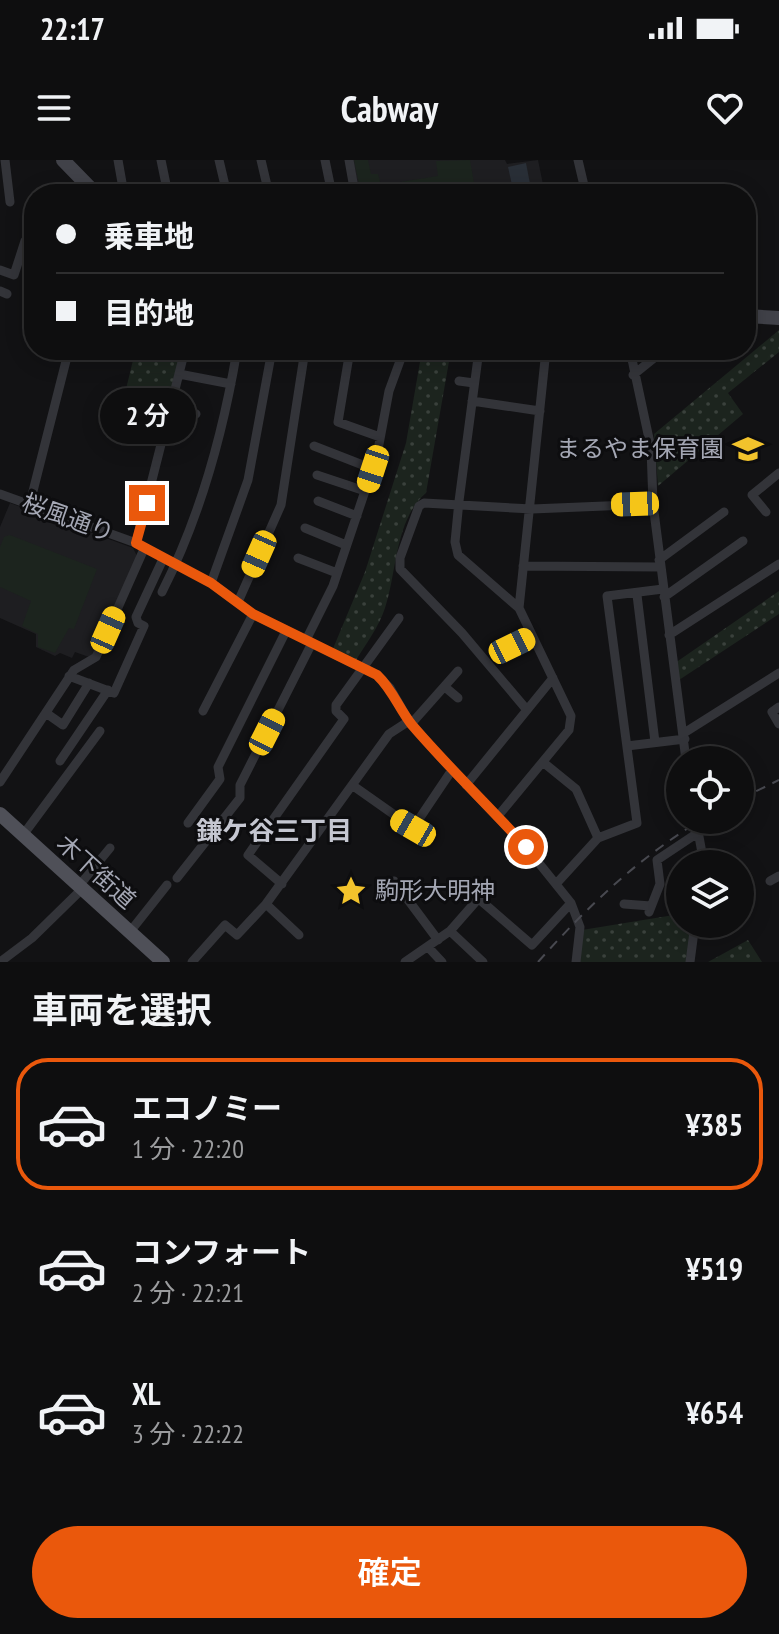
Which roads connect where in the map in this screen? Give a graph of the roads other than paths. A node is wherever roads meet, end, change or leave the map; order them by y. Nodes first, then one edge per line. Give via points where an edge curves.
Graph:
1 (5, 160) edge
2 (118, 160) edge
3 (161, 160) edge
4 (219, 160) edge
5 (261, 160) edge
6 (325, 160) edge
7 (349, 160) edge
8 (578, 160) edge
9 (65, 161) edge
10 (87, 184) edge
11 (122, 184) edge
12 (166, 184) edge
13 (225, 184) edge
14 (267, 184) edge
15 (330, 184) edge
16 (353, 184) edge
17 (584, 184) edge
18 (10, 202) dead end
19 (24, 244) edge
20 (0, 270) edge
21 (756, 317) edge
22 (779, 318) edge
23 (66, 360) edge
24 (182, 360) edge
25 (235, 360) edge
26 (270, 360) edge
27 (303, 360) edge
28 (348, 360) edge
29 (400, 360) edge
30 (477, 360) edge
31 (545, 360) edge
32 (631, 360) edge
33 (652, 360) edge
34 (179, 374) junction
35 (633, 375) junction
36 (459, 381) dead end
37 (474, 383) junction
38 (231, 384) junction
39 (472, 401) junction
40 (170, 408) junction
41 (540, 411) junction
42 (196, 414) dead end
43 (380, 437) junction
44 (314, 446) dead end
45 (373, 469) junction
46 (779, 473) edge
47 (317, 475) dead end
48 (365, 491) junction
49 (0, 494) edge
50 (318, 501) dead end
51 (30, 503) junction
52 (653, 504) junction
53 (458, 508) junction
54 (529, 508) junction
55 (724, 512) dead end
56 (766, 512) dead end
57 (357, 516) junction
58 (305, 528) dead end
59 (743, 541) dead end
60 (346, 545) junction
61 (140, 546) junction
62 (298, 558) dead end
63 (163, 559) junction
64 (660, 564) junction
65 (779, 564) edge
66 (176, 565) junction
67 (523, 566) junction
68 (337, 573) junction
69 (211, 583) junction
70 (162, 592) dead end
71 (664, 593) junction
72 (637, 595) junction
73 (238, 602) junction
74 (519, 608) junction
75 (253, 614) junction
76 (399, 618) dead end
77 (286, 631) junction
78 (669, 635) junction
79 (531, 637) junction
80 (309, 642) junction
81 (506, 651) dead end
82 (362, 670) junction
83 (458, 671) dead end
84 (779, 673) edge
85 (69, 676) junction
86 (553, 678) junction
87 (89, 683) junction
88 (445, 687) junction
89 (108, 690) junction
90 (458, 698) dead end
91 (779, 707) edge
92 (527, 710) junction
93 (203, 711) dead end
94 (46, 713) junction
95 (410, 722) junction
96 (779, 724) edge
97 (100, 731) dead end
98 (684, 736) junction
99 (655, 742) junction
100 (627, 746) junction
101 (685, 746) edge
102 (60, 761) dead end
103 (544, 763) junction
104 (452, 770) junction
105 (0, 782) edge
106 (352, 785) junction
107 (466, 785) junction
108 (0, 814) edge
109 (498, 816) junction
110 (188, 823) dead end
111 (696, 834) edge
112 (23, 835) junction
113 (598, 838) junction
114 (110, 848) dead end
115 (177, 878) dead end
116 (394, 881) dead end
117 (282, 884) junction
118 (556, 884) junction
119 (167, 885) dead end
120 (79, 889) junction
121 (486, 890) dead end
122 (479, 899) junction
123 (571, 903) junction
124 (266, 904) junction
125 (624, 904) dead end
126 (450, 931) junction
127 (129, 933) junction
128 (299, 935) dead end
129 (693, 938) edge
130 (438, 940) junction
131 (428, 947) junction
132 (0, 962) edge
133 (163, 962) edge
134 (192, 962) edge
135 (405, 962) edge
136 (442, 962) edge
137 (483, 962) edge
138 (576, 962) edge
139 (690, 962) edge

1 - 18 street
2 - 11 street
3 - 12 street
4 - 13 street
5 - 14 street
6 - 15 street
7 - 16 street
8 - 17 street
9 - 10 street
19 - 20 street via 14,275
21 - 22 street
23 - 51 street
24 - 34 street
25 - 38 street
26 - 69 street via 248,480
27 - 73 street via 281,505
28 - 43 street via 338,422
29 - 43 street
30 - 37 street
31 - 41 street
32 - 35 street
33 - 35 street
34 - 38 street
34 - 40 street
35 - 52 street via 651,448
36 - 37 street
37 - 39 street
38 - 66 street via 205,490
39 - 41 street
39 - 53 street
40 - 42 street
40 - 61 street
41 - 54 street
43 - 45 street
44 - 45 street
45 - 48 street
46 - 56 street via 752,495
47 - 48 street
48 - 57 street
49 - 51 street, 桜風通り
50 - 57 street
51 - 61 street, 桜風通り
52 - 54 street
52 - 64 street
53 - 54 street
53 - 74 street via 458,555
53 - 92 street via 419,506 397,567
54 - 67 street
55 - 64 street
57 - 60 street
58 - 60 street
59 - 71 street
60 - 68 street
61 - 63 street
61 - 85 street, 桜風通り via 96,657
62 - 68 street
63 - 66 street
63 - 89 street via 136,617 144,626 114,693
64 - 67 street
64 - 71 street
65 - 78 street
66 - 69 street
66 - 70 street
67 - 74 street
68 - 80 street
69 - 73 street
71 - 72 street
71 - 78 street
72 - 99 street
72 - 100 street via 607,596
73 - 75 street
74 - 79 street
75 - 77 street
75 - 93 street
76 - 82 street
77 - 80 street
77 - 110 street via 218,767 220,779
78 - 98 street
79 - 81 street
79 - 86 street
80 - 82 street
80 - 115 street via 240,785 240,798
82 - 95 street via 390,688
82 - 117 street via 336,705 344,719 248,855
83 - 88 street
84 - 98 street
85 - 87 street
85 - 94 street, 桜風通り
86 - 92 street
86 - 103 street via 571,716 569,730
87 - 89 street
87 - 94 street via 63,725
88 - 90 street
88 - 95 street
89 - 102 street
91 - 96 street via 772,712
92 - 107 street
94 - 105 street, 桜風通り
95 - 104 street
95 - 106 street via 389,734
97 - 112 street
98 - 99 street
98 - 101 street
99 - 100 street
100 - 113 street via 637,823
103 - 109 street
103 - 113 street via 576,789
104 - 106 street via 413,828
104 - 107 street
106 - 117 street
107 - 109 street
108 - 112 main road, 木下街道
109 - 118 street
111 - 125 street via 657,860 660,884 650,909
112 - 120 main road, 木下街道
113 - 118 street
114 - 120 street
116 - 130 street
117 - 124 street
118 - 123 street
119 - 127 street
120 - 127 main road, 木下街道
120 - 132 street via 32,938
121 - 122 street
122 - 123 street via 532,945
122 - 126 street
123 - 138 street via 580,927
124 - 128 street
124 - 134 street via 237,935 225,925
126 - 130 street
126 - 137 street
127 - 133 main road, 木下街道
129 - 139 street
130 - 131 street
131 - 135 street
131 - 136 street

